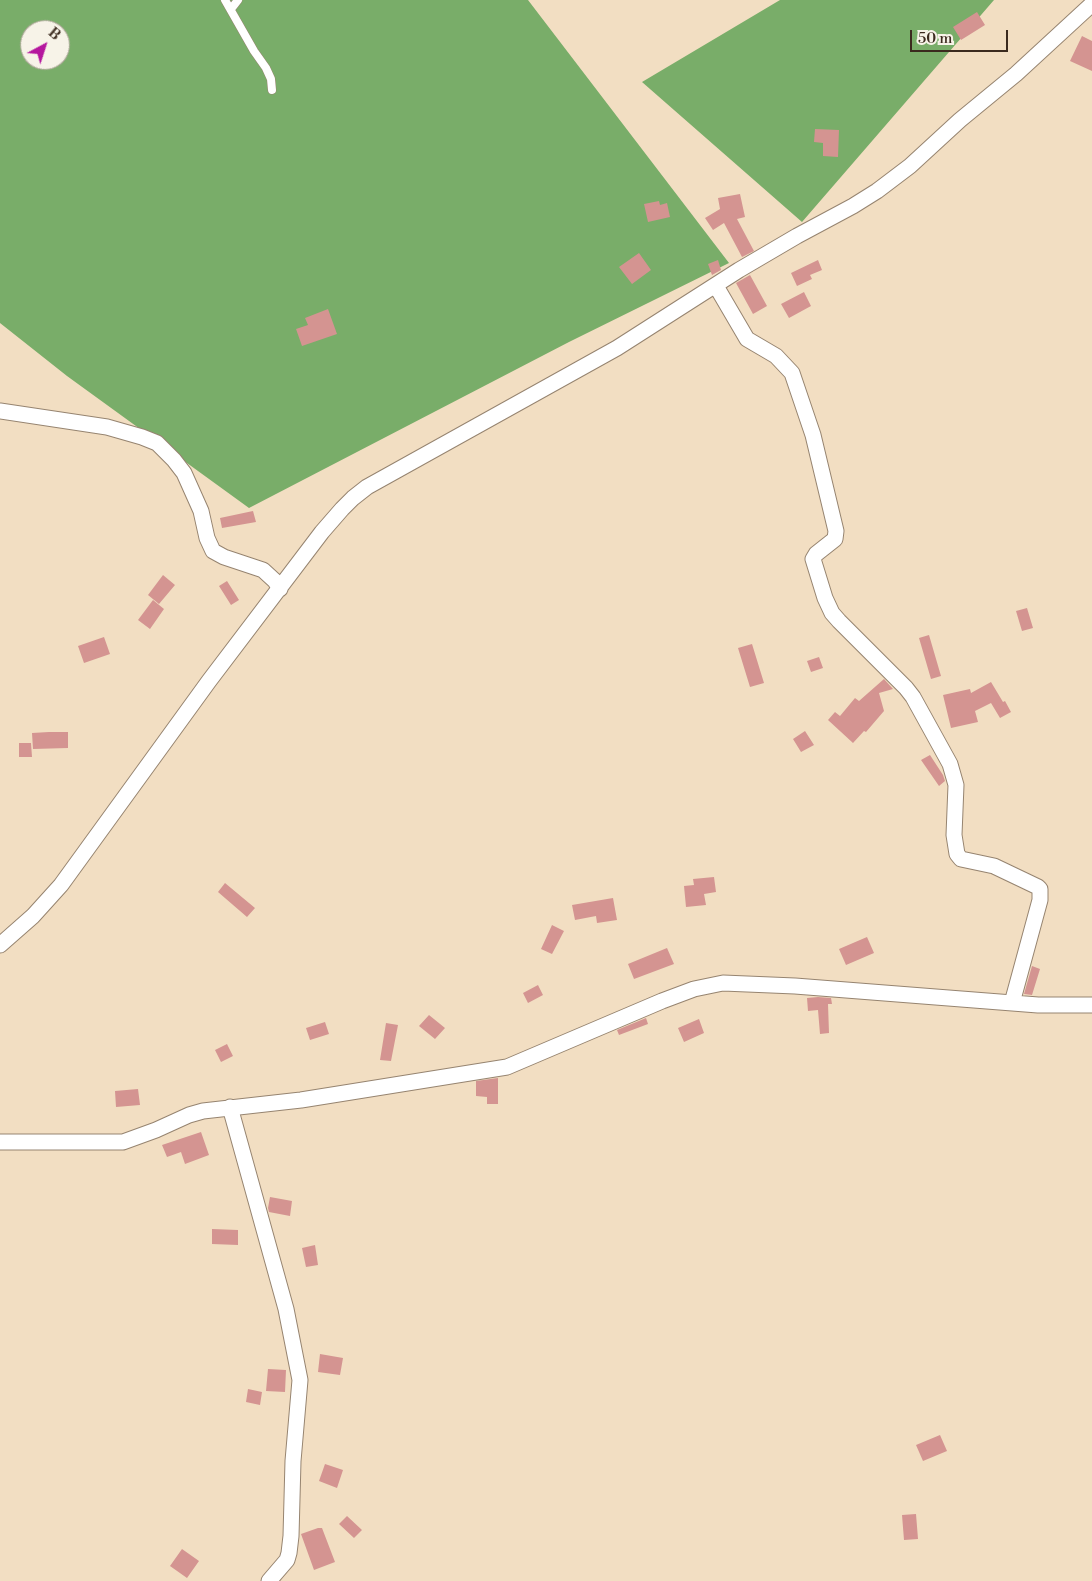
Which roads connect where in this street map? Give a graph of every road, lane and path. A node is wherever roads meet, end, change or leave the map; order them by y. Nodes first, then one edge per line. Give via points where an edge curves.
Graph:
1 (225, 0) edge
2 (238, 0) edge
3 (1092, 4) edge
4 (230, 9) junction
5 (272, 90) dead end
6 (716, 286) junction
7 (0, 411) edge
8 (280, 589) junction
9 (0, 945) edge
10 (1012, 1002) junction
11 (1092, 1005) edge
12 (230, 1107) junction
13 (0, 1142) edge
14 (269, 1581) edge

1 - 4 lane
2 - 4 lane
3 - 6 street via 1016,74 890,181
4 - 5 lane via 266,68
6 - 8 street via 617,348 367,487 337,514
6 - 10 street via 748,339 776,356 792,373 814,436 836,531 834,539 816,554 814,560 824,598 839,621 913,697 950,764 956,785 954,835 957,854 967,861 994,866 1040,889 1040,900
7 - 8 street via 107,427 157,443 184,473 201,511 213,551 262,570
8 - 9 street via 61,885
10 - 11 street
10 - 12 street via 723,983 662,1001 507,1068 302,1100
12 - 13 street via 189,1114 123,1142
12 - 14 street via 286,1309 300,1380 290,1545 287,1560

